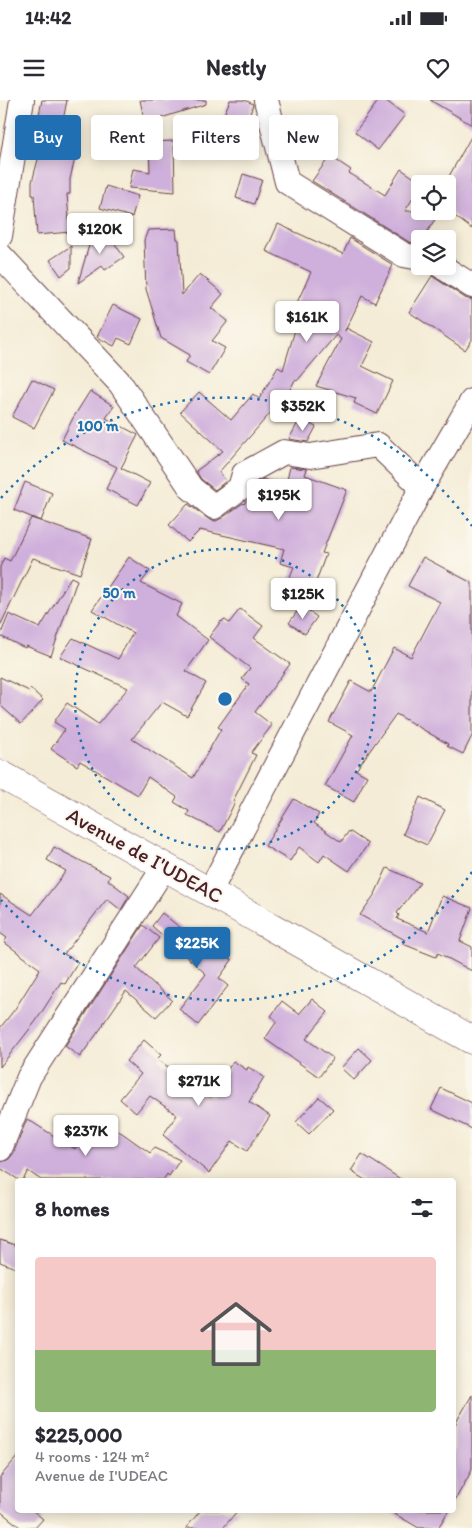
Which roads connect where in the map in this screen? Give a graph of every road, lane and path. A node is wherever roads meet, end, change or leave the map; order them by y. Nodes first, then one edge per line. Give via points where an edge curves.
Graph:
1 (22, 100) edge
2 (266, 100) edge
3 (0, 236) edge
4 (0, 255) edge
5 (411, 256) edge
6 (455, 275) edge
7 (472, 286) edge
8 (472, 401) edge
9 (422, 487) junction
10 (0, 774) edge
11 (165, 866) junction
12 (210, 891) junction
13 (472, 1040) edge
14 (0, 1149) edge

1 - 3 street
2 - 5 street via 287,182
4 - 9 street via 120,383 191,488 214,507 240,488 244,474 284,452 310,456 378,445
6 - 7 street
8 - 9 street
9 - 12 street
10 - 11 main road, Avenue de I'UDEAC
11 - 12 main road, Avenue de I'UDEAC
11 - 14 street via 29,1077
12 - 13 main road, Avenue de I'UDEAC

